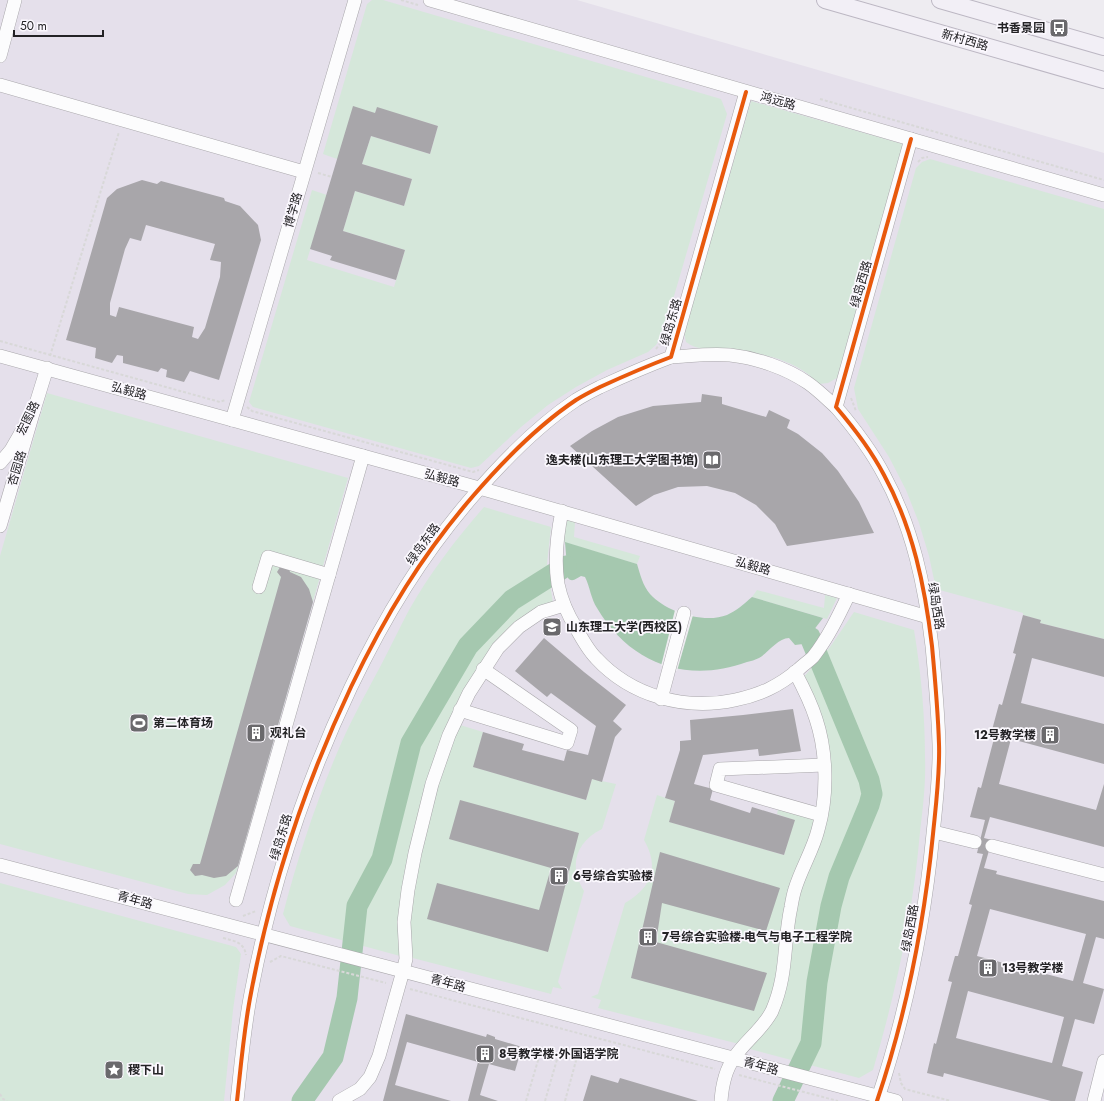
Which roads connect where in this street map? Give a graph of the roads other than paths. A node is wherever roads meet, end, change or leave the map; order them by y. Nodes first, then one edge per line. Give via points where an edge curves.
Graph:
1 (15, 0) edge
2 (355, 0) edge
3 (825, 0) edge
4 (940, 0) edge
5 (427, 3) edge
6 (1104, 47) edge
7 (0, 56) edge
8 (1104, 80) edge
9 (0, 85) edge
10 (746, 92) junction
11 (911, 139) junction
12 (309, 172) junction
13 (1104, 195) edge
14 (0, 356) edge
15 (672, 357) junction
16 (46, 368) junction
17 (836, 407) junction
18 (34, 410) junction
19 (232, 420) junction
20 (363, 456) junction
21 (0, 463) edge
22 (480, 488) junction
23 (562, 511) junction
24 (0, 526) edge
25 (329, 575) junction
26 (258, 587) dead end
27 (849, 594) junction
28 (564, 605) junction
29 (684, 613) dead end
30 (928, 617) junction
31 (484, 669) junction
32 (795, 672) junction
33 (661, 699) junction
34 (460, 710) junction
35 (824, 765) junction
36 (821, 815) junction
37 (934, 832) junction
38 (975, 842) dead end
39 (992, 846) dead end
40 (0, 864) edge
41 (1104, 874) edge
42 (236, 900) dead end
43 (264, 934) junction
44 (404, 971) junction
45 (733, 1058) junction
46 (1104, 1061) edge
47 (878, 1099) edge
48 (237, 1101) edge
49 (339, 1101) edge
50 (722, 1101) edge
51 (896, 1101) edge
52 (1094, 1101) edge

1 - 7 street
2 - 12 street, 博学路
3 - 8 main road, 新村西路
4 - 6 main road
5 - 10 street, 鸿远路
9 - 12 street
10 - 11 street, 鸿远路
10 - 15 street, 绿岛东路
11 - 13 street, 鸿远路
11 - 17 street, 绿岛西路
12 - 19 street, 博学路
14 - 16 street, 弘毅路
15 - 17 street via 730,355 758,361 782,369 808,383
15 - 22 street, 绿岛东路 via 630,372 577,399 536,430
16 - 18 street, 宏图路
16 - 19 street, 弘毅路
17 - 30 street, 绿岛西路 via 858,433 884,476 902,516 919,567
18 - 21 street, 宏图路 via 11,450
18 - 24 street, 杏园路
19 - 20 street, 弘毅路
20 - 22 street, 弘毅路
20 - 25 street
22 - 23 street, 弘毅路
22 - 43 street, 绿岛东路 via 422,560 393,606 355,679 307,788
23 - 27 street, 弘毅路
23 - 28 street via 556,563
25 - 26 street via 268,557
25 - 42 street
27 - 30 street, 弘毅路
27 - 32 street via 825,639 812,657
28 - 31 street via 541,612 519,627 498,648
28 - 33 street via 584,642 596,658 627,682
29 - 33 street
30 - 37 street, 绿岛西路 via 939,744
31 - 34 street
31 - 34 street via 571,730 567,743
32 - 33 street via 758,694 722,703 682,703
32 - 35 street via 816,719 822,740
34 - 44 street via 439,761 415,853 404,922
35 - 36 street
35 - 36 street via 720,769 716,785
36 - 45 street via 814,843 795,889 778,997 769,1016
37 - 38 street
37 - 47 street, 绿岛西路 via 916,954 888,1071
39 - 41 street
40 - 43 street, 青年路
43 - 44 street, 青年路
43 - 48 street, 绿岛东路 via 250,994
44 - 45 street, 青年路
44 - 49 street via 379,1056 370,1076 360,1089
45 - 47 street, 青年路
45 - 50 street via 727,1072
46 - 52 street
47 - 51 street, 青年路

